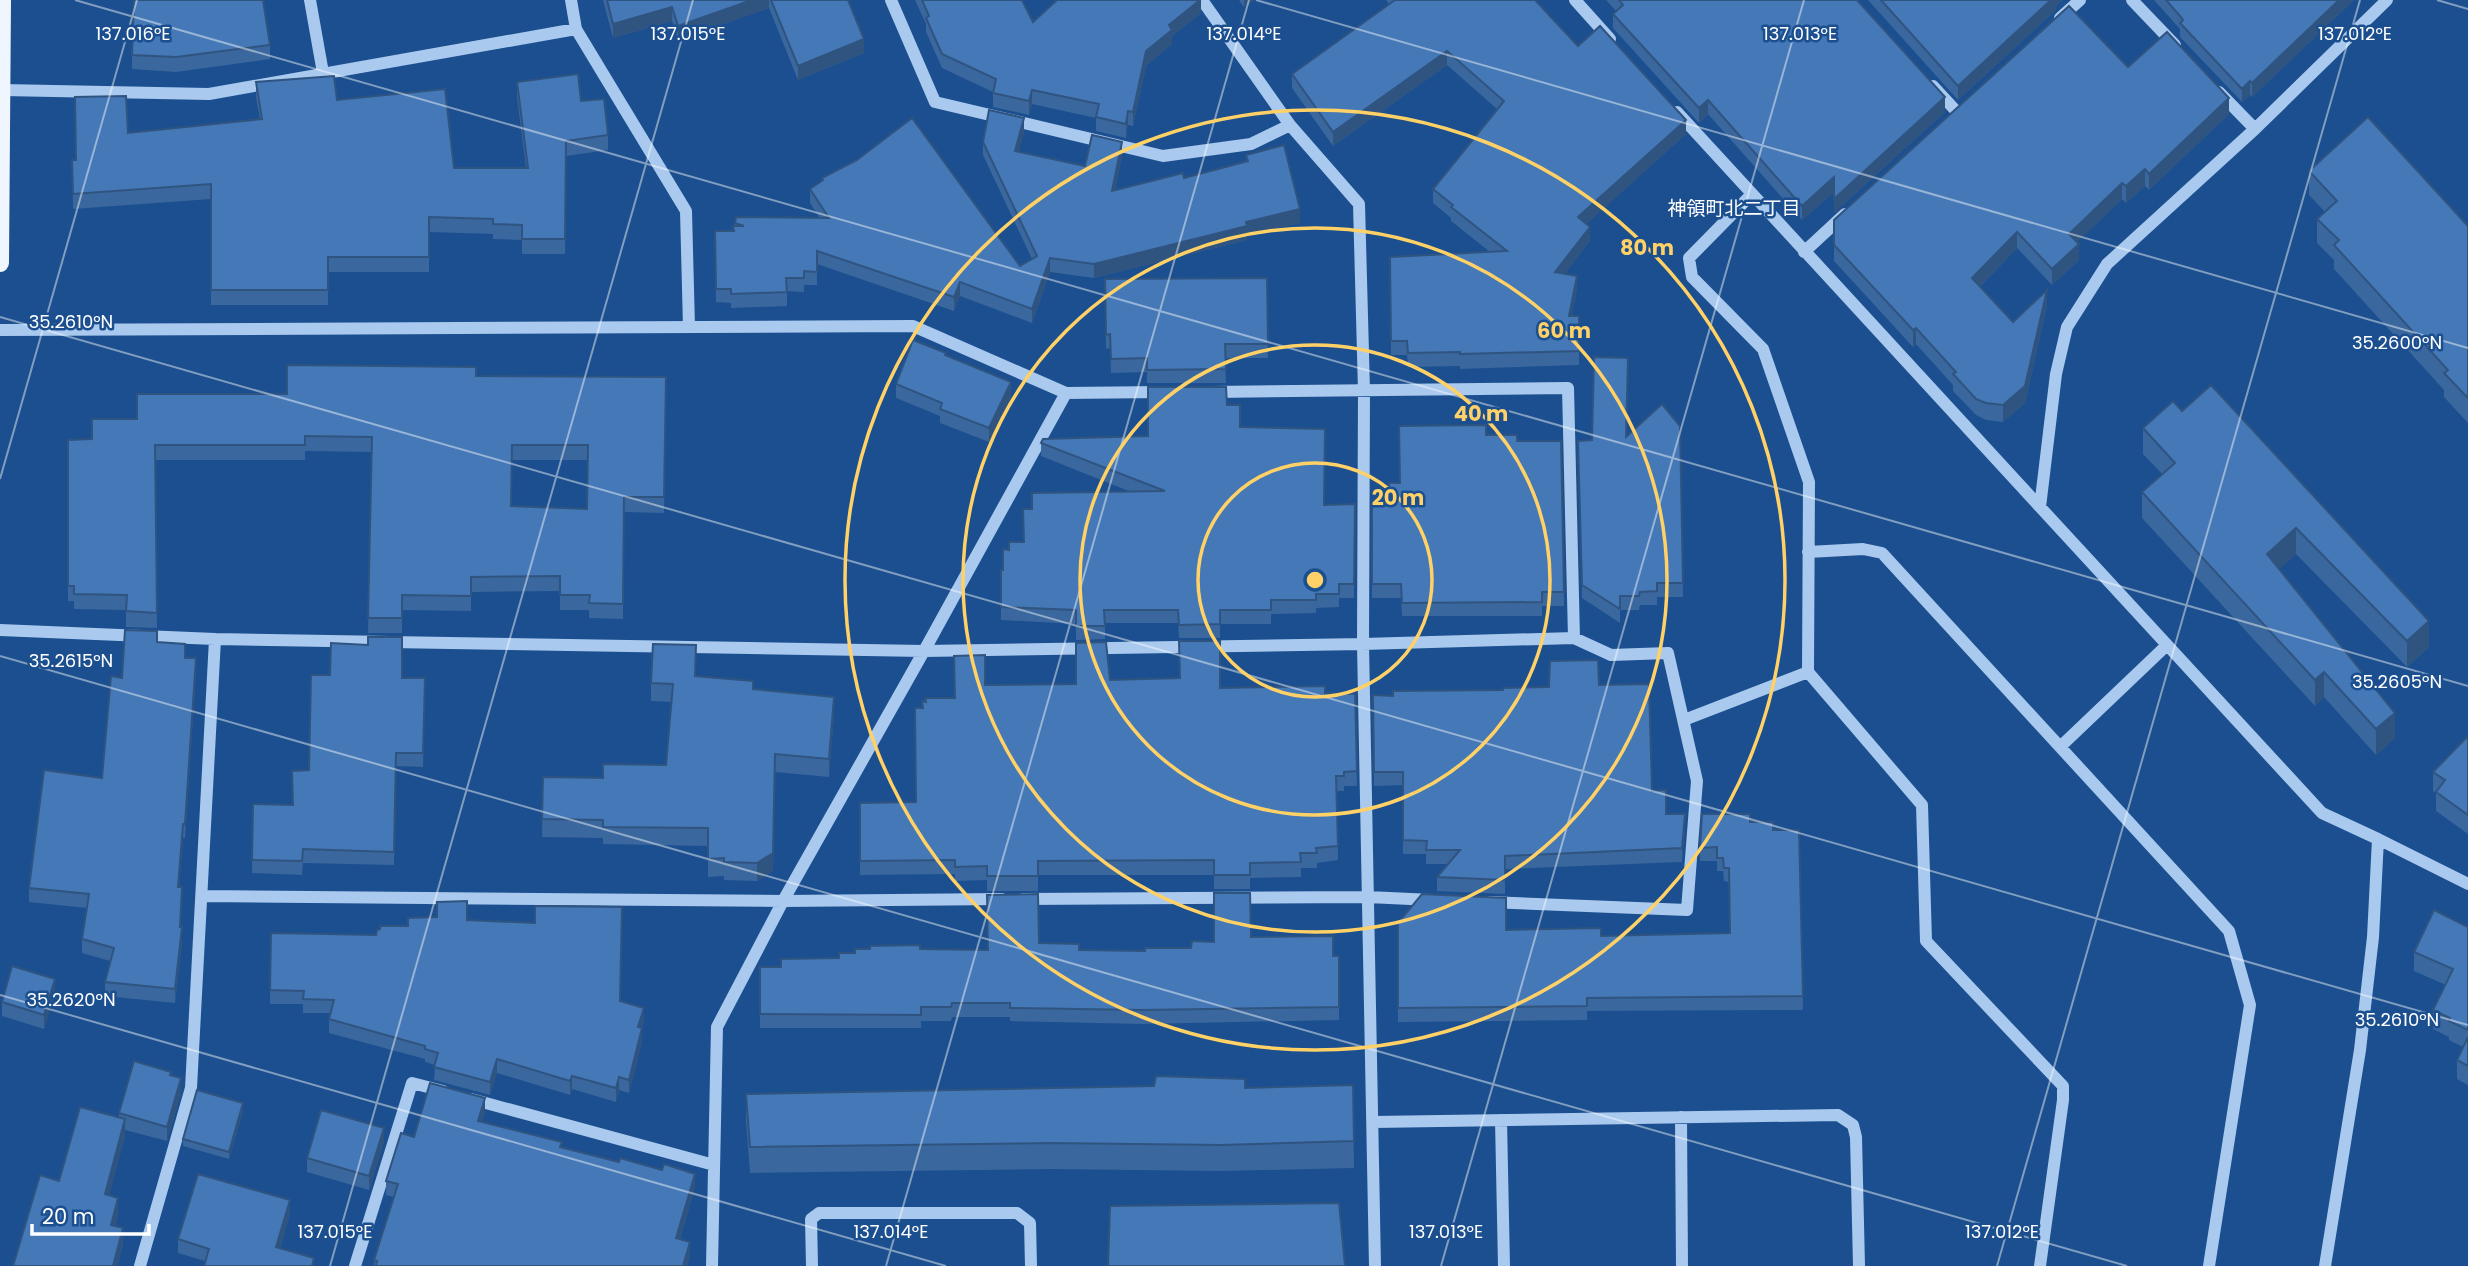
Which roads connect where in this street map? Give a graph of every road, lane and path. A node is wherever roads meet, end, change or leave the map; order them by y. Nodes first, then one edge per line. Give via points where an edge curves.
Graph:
1 (2, 0) edge
2 (310, 0) edge
3 (571, 0) edge
4 (891, 0) edge
5 (1202, 0) edge
6 (1575, 0) edge
7 (2080, 0) edge
8 (2132, 0) edge
9 (2387, 0) edge
10 (2049, 28) edge
11 (576, 29) junction
12 (2180, 50) edge
13 (1622, 51) edge
14 (1920, 71) edge
15 (323, 73) junction
16 (2208, 80) edge
17 (2, 90) edge
18 (1668, 102) edge
19 (1967, 103) edge
20 (1957, 112) junction
21 (1947, 121) edge
22 (1290, 125) junction
23 (2255, 129) junction
24 (1752, 194) junction
25 (1855, 205) edge
26 (1804, 252) junction
27 (0, 263) edge
28 (689, 327) junction
29 (0, 330) edge
30 (1364, 391) junction
31 (1174, 392) edge
32 (1201, 392) edge
33 (1066, 393) junction
34 (2040, 507) junction
35 (1808, 552) junction
36 (0, 630) edge
37 (1574, 638) junction
38 (215, 639) junction
39 (1363, 644) junction
40 (2167, 645) junction
41 (924, 651) junction
42 (1808, 672) junction
43 (1685, 720) junction
44 (2060, 747) junction
45 (2378, 839) junction
46 (2468, 884) edge
47 (203, 896) junction
48 (1368, 897) junction
49 (783, 901) junction
50 (1451, 901) edge
51 (1479, 902) edge
52 (1681, 1117) junction
53 (1501, 1120) junction
54 (1373, 1122) junction
55 (714, 1165) junction
56 (140, 1266) edge
57 (355, 1266) edge
58 (712, 1266) edge
59 (812, 1266) edge
60 (1031, 1266) edge
61 (1375, 1266) edge
62 (1504, 1266) edge
63 (1682, 1266) edge
64 (1859, 1266) edge
65 (2040, 1266) edge
66 (2209, 1266) edge
67 (2325, 1266) edge

1 - 17 main road
2 - 15 street
3 - 11 street
4 - 22 street via 935,102 1163,156 1251,144
5 - 22 street
6 - 13 street
7 - 10 street
8 - 12 street
9 - 23 street
11 - 15 street
11 - 28 street via 686,211
14 - 20 street
15 - 17 street via 209,94
16 - 23 street
17 - 27 main road
18 - 24 street
19 - 20 street
20 - 21 street
22 - 30 street via 1359,204
23 - 34 street via 2107,264 2067,327 2056,374
24 - 26 street
24 - 35 street via 1689,258 1692,277 1763,349 1809,482
25 - 26 street
26 - 34 street
28 - 29 street
28 - 33 street via 913,326
30 - 32 street
30 - 37 street via 1568,388
30 - 39 street
31 - 33 street
33 - 41 street
34 - 40 street
35 - 42 street
35 - 44 street via 1863,549 1882,553
36 - 38 street
37 - 39 street
37 - 43 street via 1611,655 1668,653
38 - 41 street
38 - 47 street
39 - 41 street
39 - 48 street
40 - 44 street
40 - 45 street via 2322,813
41 - 49 street
42 - 43 street
42 - 65 street via 1922,805 1926,941 2063,1086
43 - 51 street via 1697,781 1687,910
44 - 66 street via 2229,931 2250,1004
45 - 46 street
45 - 67 street via 2360,1050
47 - 49 street
47 - 56 street via 191,1088
48 - 49 street
48 - 50 street
48 - 54 street
49 - 55 street via 717,1027
52 - 53 street
52 - 63 street
52 - 64 street via 1838,1115 1853,1125
53 - 54 street
53 - 62 street
54 - 61 street
55 - 57 street via 412,1083
55 - 58 street
59 - 60 street via 811,1219 819,1213 1017,1213 1030,1223

